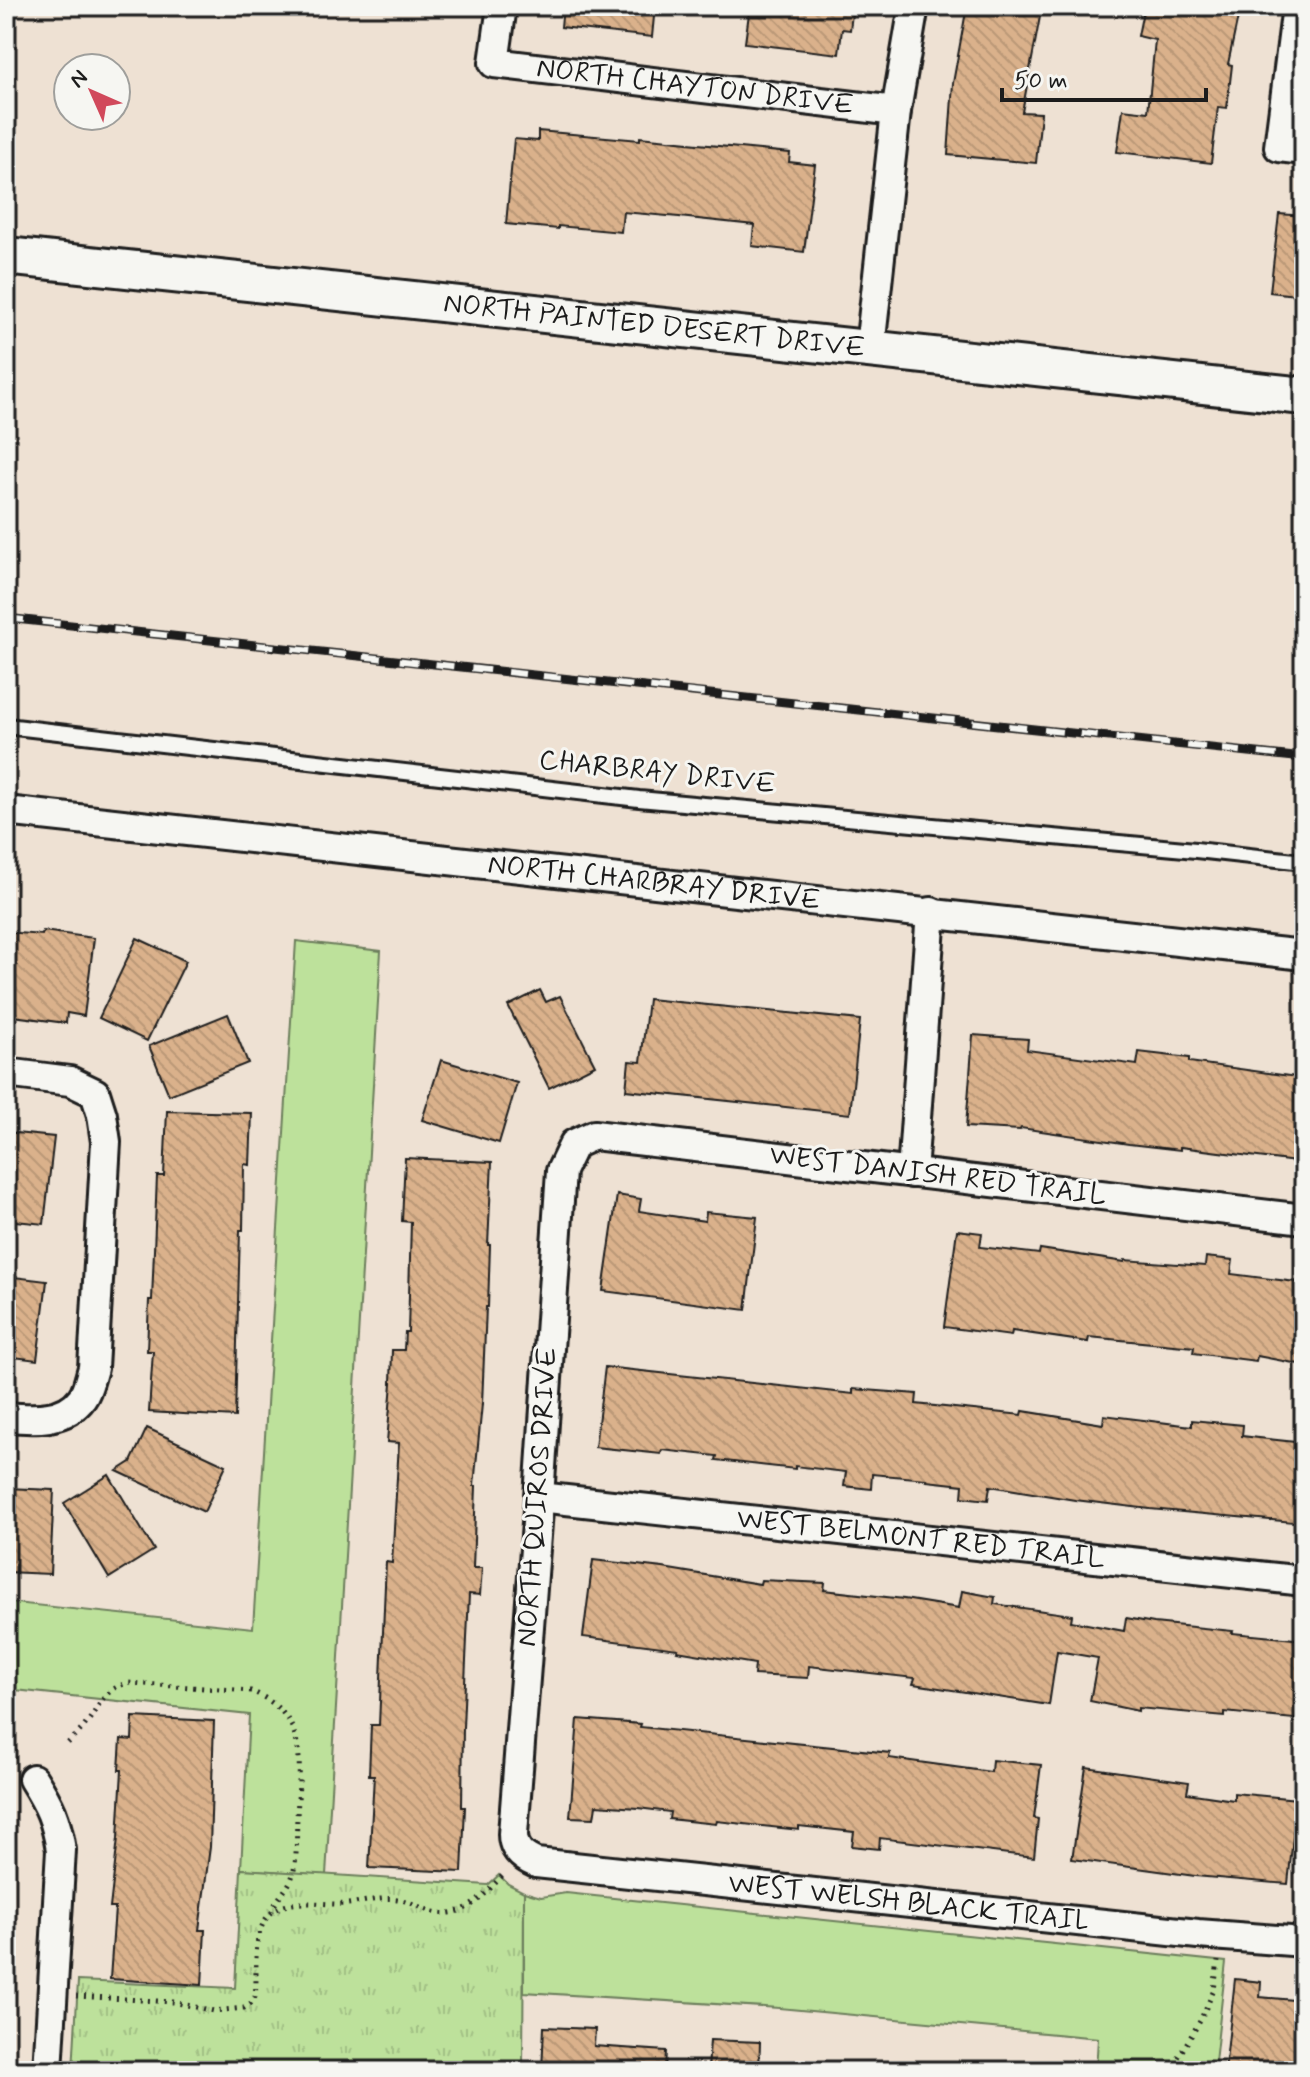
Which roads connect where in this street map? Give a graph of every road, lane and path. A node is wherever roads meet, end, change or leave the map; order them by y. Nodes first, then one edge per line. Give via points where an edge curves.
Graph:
1 (502, 6) edge
2 (914, 6) edge
3 (1297, 6) edge
4 (896, 111) junction
5 (1291, 149) edge
6 (6, 256) edge
7 (870, 348) junction
8 (1304, 396) edge
9 (6, 726) edge
10 (6, 811) edge
11 (1304, 862) edge
12 (931, 912) junction
13 (1304, 955) edge
14 (6, 1073) edge
15 (574, 1144) joint
16 (912, 1173) junction
17 (1304, 1219) edge
18 (6, 1417) edge
19 (539, 1497) junction
20 (1304, 1581) edge
21 (68, 1743) dead end
22 (33, 1779) dead end
23 (511, 1862) junction
24 (272, 1912) junction
25 (1304, 1942) edge
26 (1219, 1956) dead end
27 (71, 1996) dead end
28 (48, 2071) edge
29 (1170, 2071) edge

1 - 4 street, NORTH CHAYTON DRIVE via 494,63
2 - 4 street
3 - 5 street
4 - 7 street
6 - 7 street, NORTH PAINTED DESERT DRIVE
7 - 8 street, NORTH PAINTED DESERT DRIVE
9 - 11 lane, CHARBRAY DRIVE via 639,799
10 - 12 street, NORTH CHARBRAY DRIVE
12 - 13 street, NORTH CHARBRAY DRIVE
12 - 16 street
14 - 18 street via 70,1081 95,1093 106,1142 93,1368 84,1396 67,1413
15 - 16 street, WEST DANISH RED TRAIL via 594,1135
15 - 19 street, NORTH QUIROS DRIVE via 561,1171
16 - 17 street, WEST DANISH RED TRAIL
19 - 20 street, WEST BELMONT RED TRAIL
19 - 23 street, NORTH QUIROS DRIVE
21 - 24 path via 104,1695 128,1683 251,1691 268,1698 289,1721 299,1757 291,1880
22 - 28 street via 57,1824 61,1850
23 - 24 path via 474,1904 447,1914 399,1899 313,1902
23 - 25 street, WEST WELSH BLACK TRAIL via 526,1859
24 - 27 path via 259,1934 255,1997 244,2008 214,2011 173,2002
26 - 29 path via 1214,1990

